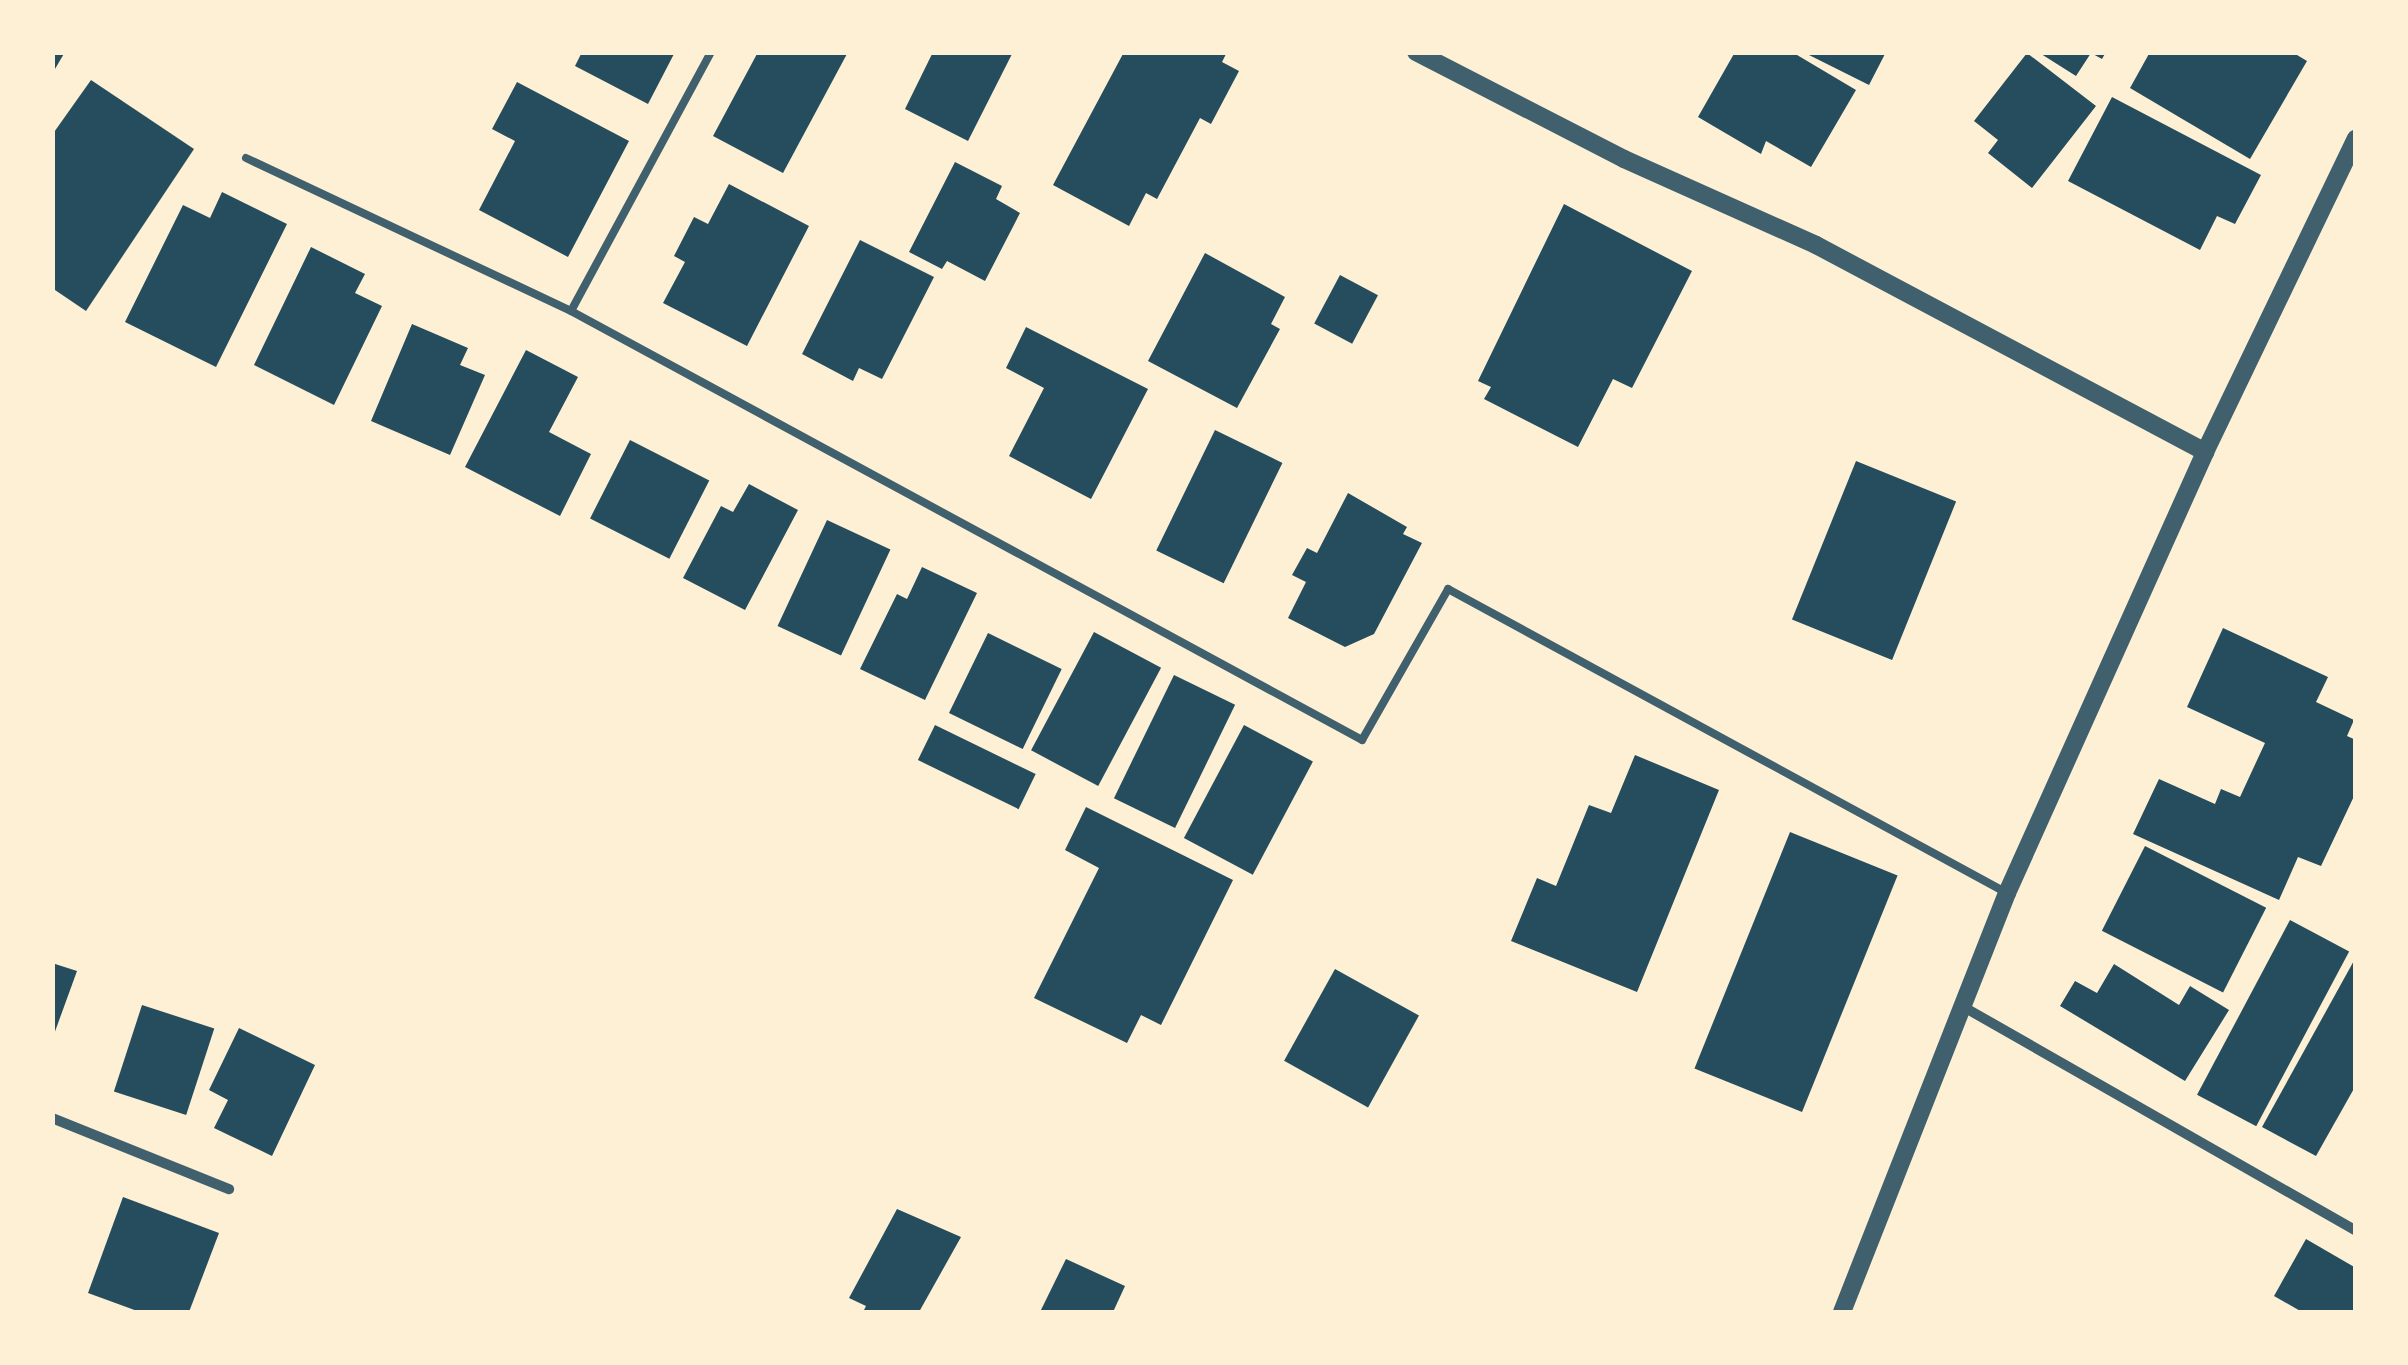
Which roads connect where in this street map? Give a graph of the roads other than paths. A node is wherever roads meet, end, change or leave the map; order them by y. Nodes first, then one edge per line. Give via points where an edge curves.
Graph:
1 (711, 52) edge
2 (1416, 52) edge
3 (2356, 138) edge
4 (246, 158) dead end
5 (572, 311) junction
6 (2204, 452) junction
7 (2007, 893) junction
8 (1962, 1006) junction
9 (52, 1118) edge
10 (229, 1189) dead end
11 (2356, 1230) edge
12 (1842, 1312) edge

1 - 5 lane
2 - 6 street via 1624,159 1816,244
3 - 6 street
4 - 5 lane
5 - 7 lane via 1362,740 1448,589
6 - 7 street
7 - 8 street
8 - 11 street
8 - 12 street
9 - 10 street

